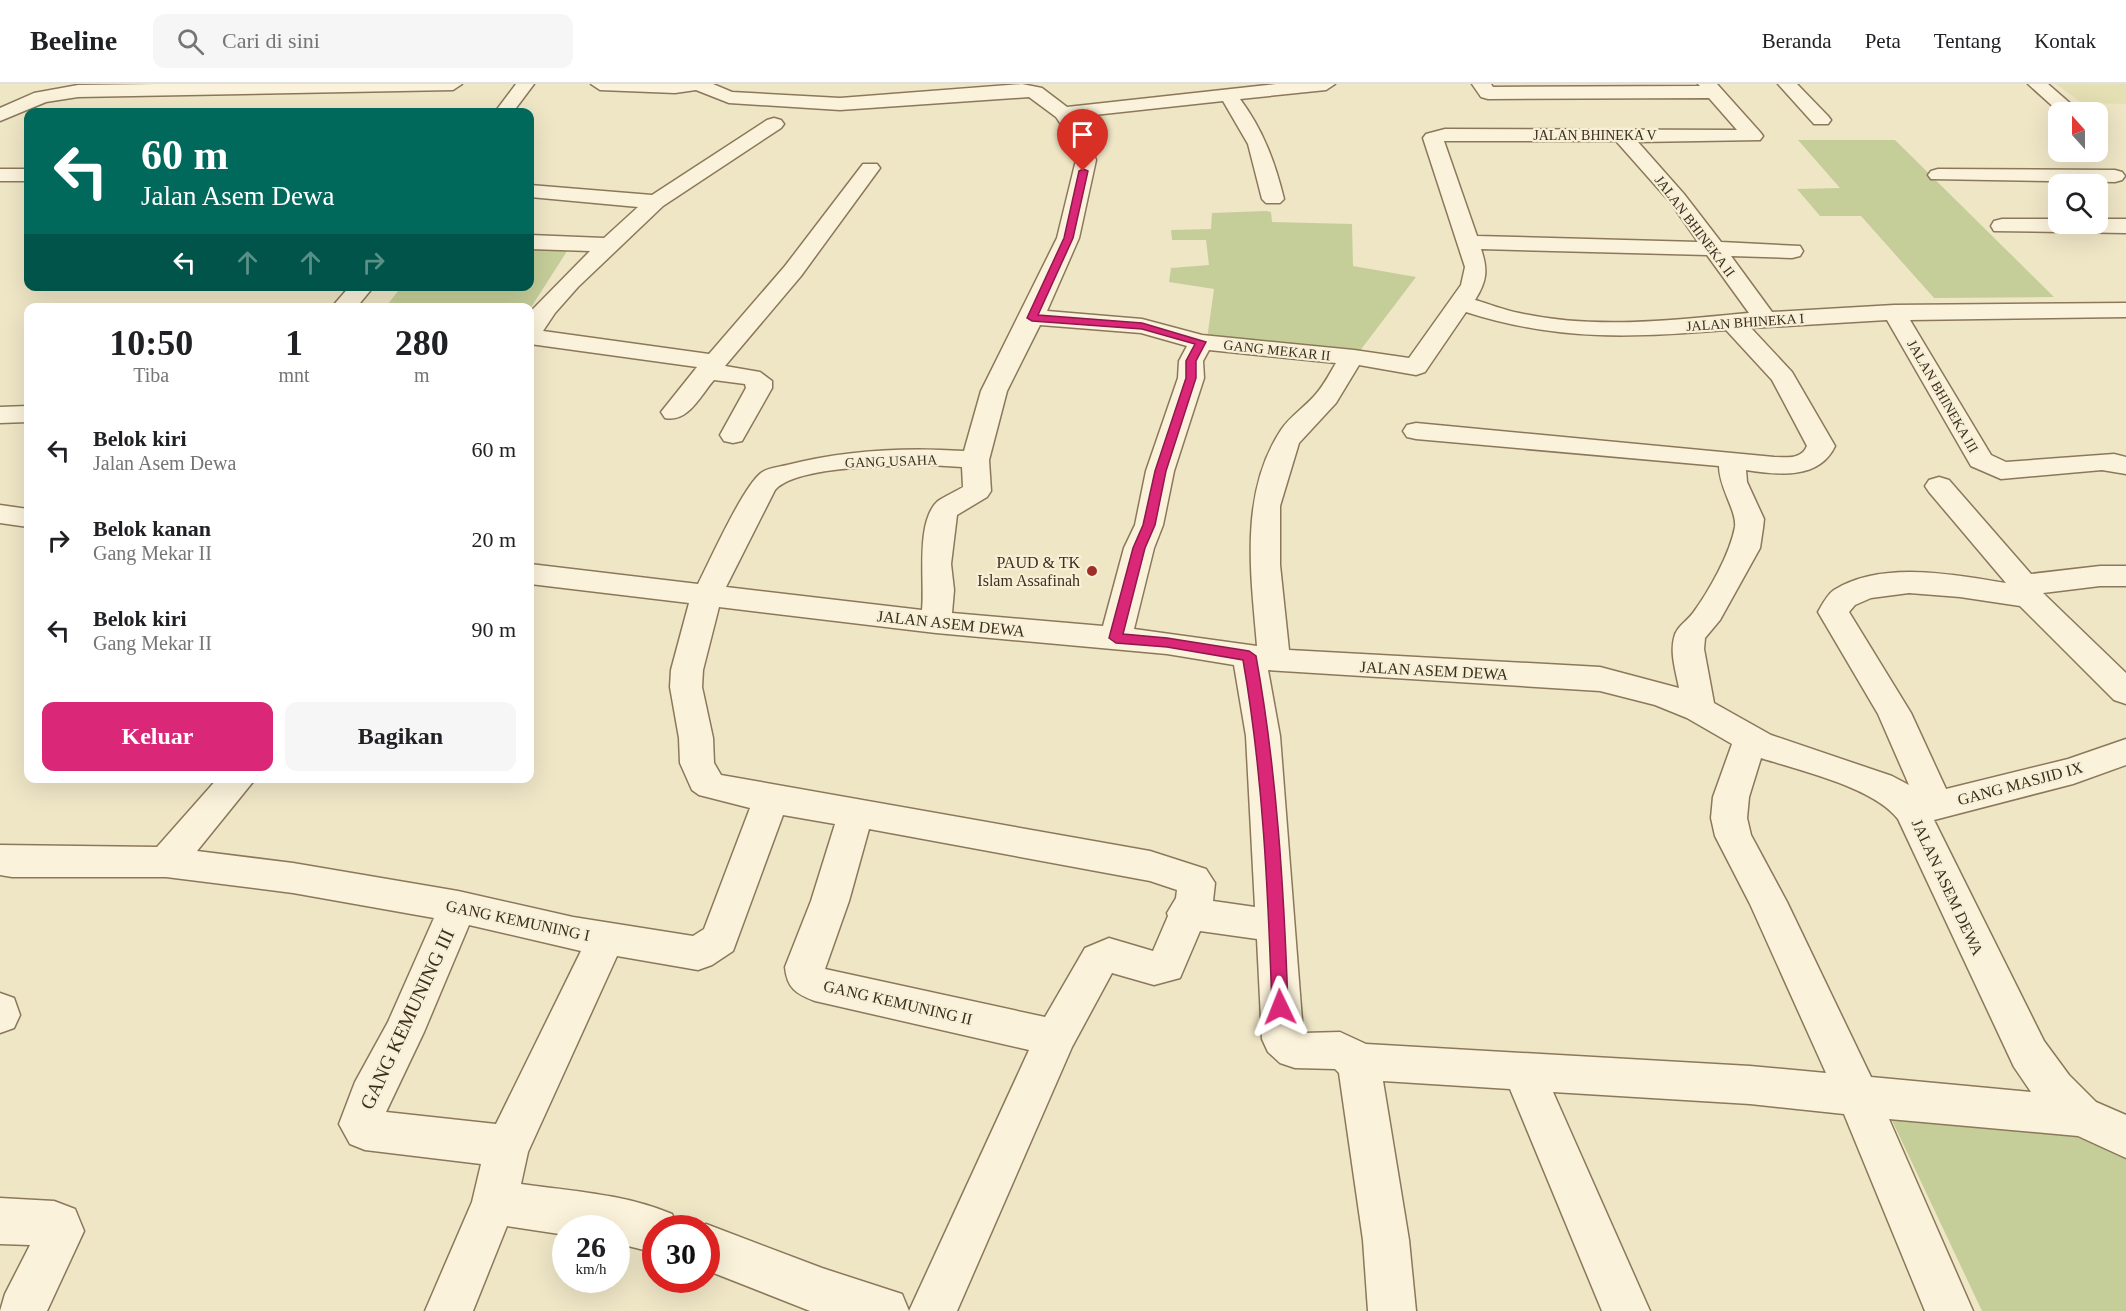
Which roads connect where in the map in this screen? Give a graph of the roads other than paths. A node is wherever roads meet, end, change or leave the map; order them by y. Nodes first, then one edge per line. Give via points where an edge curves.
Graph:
1 (453, 84) edge
2 (525, 84) edge
3 (600, 84) edge
4 (700, 84) edge
5 (1326, 84) edge
6 (1480, 84) edge
7 (1787, 84) edge
8 (2037, 84) edge
9 (309, 86) edge
10 (65, 88) edge
11 (1528, 88) edge
12 (1711, 88) edge
13 (1668, 92) junction
14 (1228, 96) junction
15 (2058, 102) edge
16 (507, 108) edge
17 (1063, 113) junction
18 (0, 116) edge
19 (1821, 120) dead end
20 (1687, 121) junction
21 (774, 124) dead end
22 (1567, 135) junction
23 (1622, 135) junction
24 (2096, 162) edge
25 (870, 168) dead end
26 (0, 175) edge
27 (24, 175) edge
28 (1938, 175) dead end
29 (2121, 179) edge
30 (534, 191) edge
31 (1273, 199) dead end
32 (656, 202) junction
33 (2002, 226) dead end
34 (2126, 226) edge
35 (534, 242) edge
36 (1466, 242) junction
37 (608, 245) junction
38 (1713, 247) junction
39 (1792, 251) dead end
40 (358, 291) edge
41 (348, 303) edge
42 (1461, 303) junction
43 (2126, 310) edge
44 (1894, 312) junction
45 (1032, 318) junction
46 (1765, 319) junction
47 (1732, 322) junction
48 (534, 328) edge
49 (534, 336) edge
50 (1201, 342) junction
51 (1352, 357) junction
52 (712, 367) junction
53 (674, 412) dead end
54 (24, 414) edge
55 (0, 415) edge
56 (1416, 431) dead end
57 (733, 435) dead end
58 (1732, 459) junction
59 (975, 460) junction
60 (2126, 466) edge
61 (1939, 486) dead end
62 (0, 514) edge
63 (24, 517) edge
64 (534, 575) edge
65 (2126, 576) edge
66 (2026, 591) junction
67 (706, 597) junction
68 (936, 622) junction
69 (1116, 638) junction
70 (1261, 658) junction
71 (2126, 692) edge
72 (1699, 709) junction
73 (1754, 742) junction
74 (2126, 752) edge
75 (235, 783) edge
76 (771, 799) junction
77 (1924, 808) junction
78 (856, 813) junction
79 (166, 862) junction
80 (4, 867) edge
81 (458, 907) junction
82 (1186, 913) junction
83 (1277, 926) junction
84 (606, 939) junction
85 (1055, 1038) junction
86 (1359, 1064) junction
87 (1523, 1071) junction
88 (1858, 1096) junction
89 (2081, 1116) junction
90 (2126, 1137) edge
91 (506, 1151) junction
92 (494, 1202) junction
93 (0, 1221) edge
94 (642, 1226) edge
95 (720, 1252) edge
96 (22, 1311) edge
97 (449, 1311) edge
98 (885, 1311) edge
99 (933, 1311) edge
100 (1392, 1311) edge
101 (1626, 1311) edge
102 (1949, 1311) edge

1 - 9 street
2 - 16 street
3 - 4 street
4 - 17 street via 729,97 840,104 1022,90 1035,92
5 - 14 street
6 - 11 street via 1488,93
7 - 19 street
8 - 15 street
9 - 10 street
10 - 18 street
11 - 13 street
11 - 22 street
12 - 13 street
12 - 20 street, JALAN BHINEKA V via 1754,136
13 - 20 street
14 - 17 street
14 - 31 street via 1264,156
17 - 45 street via 1076,132 1086,160 1068,238
20 - 23 street, JALAN BHINEKA V
21 - 32 street
22 - 23 street, JALAN BHINEKA V
22 - 36 street, JALAN BHINEKA V via 1434,137
23 - 38 street, JALAN BHINEKA II
24 - 29 street
25 - 52 street via 794,271
26 - 27 street
28 - 29 street
30 - 32 street
32 - 37 street
33 - 34 street
35 - 37 street
36 - 38 street
36 - 42 street via 1476,267 1473,285
37 - 48 street via 545,309
38 - 39 street
38 - 46 street, JALAN BHINEKA II
40 - 41 street
42 - 47 street, JALAN BHINEKA I via 1518,320 1602,329
42 - 51 street, GANG MEKAR II via 1416,367
43 - 44 street, JALAN BHINEKA I
44 - 46 street, JALAN BHINEKA I
44 - 60 street, JALAN BHINEKA III via 1981,460 2001,471 2102,462
45 - 50 street, GANG MEKAR II via 1142,326
45 - 59 street via 994,391
46 - 47 street, JALAN BHINEKA I
47 - 58 street via 1783,377 1821,446 1814,459 1804,464 1758,464
49 - 52 street
50 - 51 street, GANG MEKAR II
50 - 69 street, GANG MEKAR II via 1191,361 1191,378 1160,471 1149,525 1139,548
51 - 70 street via 1327,398 1286,442 1266,506
52 - 53 street
52 - 57 street via 759,381 759,388
54 - 55 street
56 - 58 street
58 - 72 street via 1733,482 1750,519 1749,528 1741,556 1704,620 1690,635 1688,650
59 - 67 street, GANG USAHA via 861,459 772,477 763,487
59 - 68 street via 977,491 943,515 936,564
61 - 66 street
62 - 63 street
64 - 67 street, JALAN ASEM DEWA
65 - 66 street via 2100,576
66 - 71 street
66 - 77 street via 1938,582 1873,587 1843,598 1833,612 1894,713
67 - 68 street, JALAN ASEM DEWA
67 - 76 street, GANG USAHA via 686,687 697,763 704,781 711,786
68 - 69 street, JALAN ASEM DEWA
69 - 70 street, JALAN ASEM DEWA
70 - 72 street, JALAN ASEM DEWA via 1600,679
70 - 83 street
72 - 73 street, JALAN ASEM DEWA
73 - 77 street, JALAN ASEM DEWA via 1880,784
73 - 88 street via 1731,797 1729,818 1733,836
74 - 77 street, GANG MASJID IX via 2073,771
75 - 79 street
76 - 78 street, GANG USAHA
76 - 84 street, GANG KEMUNING I via 719,939 698,952
77 - 89 street, JALAN ASEM DEWA via 2029,1054 2054,1089
78 - 82 street, GANG USAHA via 1150,866 1196,883 1195,898
78 - 85 street, GANG KEMUNING II via 805,967 806,978 815,984
79 - 80 street, GANG KEMUNING I
79 - 81 street, GANG KEMUNING I via 293,878
81 - 84 street, GANG KEMUNING I
81 - 91 street, GANG KEMUNING III via 404,1032 370,1096 361,1124 365,1130 480,1142 498,1145
82 - 83 street
82 - 85 street via 1166,966 1154,968 1109,955 1099,960
83 - 86 street via 1283,1039 1300,1053 1339,1051
84 - 91 street
85 - 99 street
86 - 87 street
86 - 100 street via 1386,1240
87 - 88 street
87 - 101 street
88 - 89 street
88 - 102 street
89 - 90 street, JALAN ASEM DEWA
91 - 92 street
92 - 94 street
92 - 97 street
93 - 96 street via 54,1224 61,1231
95 - 98 street via 822,1292

